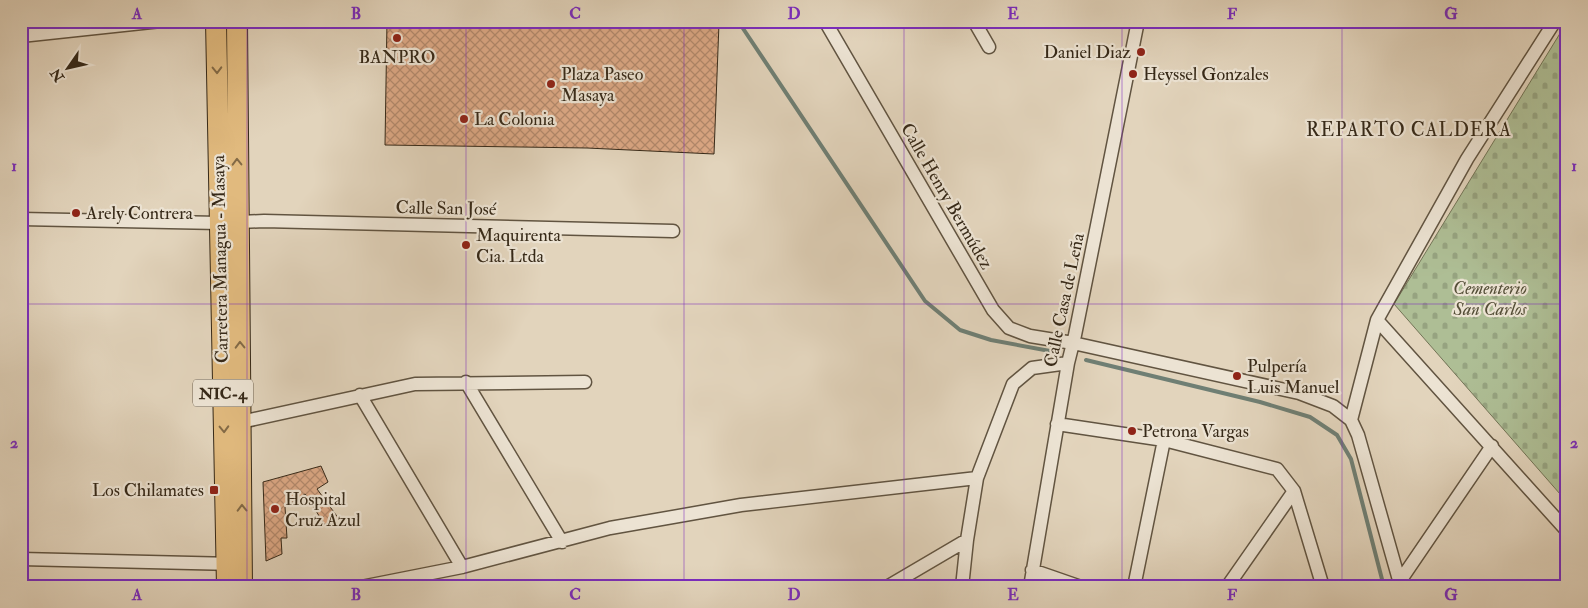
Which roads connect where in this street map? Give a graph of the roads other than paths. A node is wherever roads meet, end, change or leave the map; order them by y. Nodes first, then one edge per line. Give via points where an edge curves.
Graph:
1 (161, 21) edge
2 (216, 21) edge
3 (826, 21) edge
4 (974, 21) edge
5 (1138, 21) edge
6 (1555, 21) edge
7 (240, 24) edge
8 (21, 36) edge
9 (989, 47) dead end
10 (21, 219) edge
11 (228, 222) junction
12 (672, 231) dead end
13 (1377, 320) junction
14 (1073, 343) junction
15 (1068, 363) junction
16 (466, 382) junction
17 (585, 382) dead end
18 (360, 395) junction
19 (1352, 420) junction
20 (240, 422) junction
21 (1057, 424) junction
22 (1164, 440) junction
23 (1492, 446) junction
24 (977, 478) junction
25 (1294, 491) junction
26 (1567, 531) edge
27 (967, 540) junction
28 (562, 542) junction
29 (21, 560) edge
30 (234, 564) junction
31 (462, 567) junction
32 (1032, 570) junction
33 (1400, 584) edge
34 (891, 586) edge
35 (227, 587) edge
36 (242, 587) edge
37 (361, 587) edge
38 (962, 587) edge
39 (1030, 587) edge
40 (1081, 587) edge
41 (1134, 587) edge
42 (1227, 587) edge
43 (1323, 587) edge

1 - 8 street
2 -> 11 highway, Carretera Managua - Masaya / NIC-4
3 - 14 street, Calle Henry Bermúdez via 993,310 1009,328 1030,336
4 - 9 street
5 - 14 street, Calle Casa de Leña
6 - 13 street via 1467,159
11 -> 7 highway, Carretera Managua - Masaya / NIC-4
10 - 11 street, Calle San José
11 - 12 street, Calle San José
20 -> 11 highway, Carretera Managua - Masaya / NIC-4
11 -> 30 highway, Carretera Managua - Masaya / NIC-4
13 - 19 street
13 - 23 street
14 - 15 street, Calle Casa de Leña
14 - 19 street, Calle Henry Bermúdez via 1299,393 1333,406
15 - 21 street, Calle Casa de Leña
15 - 24 street via 1032,368 1014,384
16 - 17 street
16 - 18 street via 415,384
16 - 28 street
18 - 20 street
18 - 31 street
19 - 33 street
30 -> 20 highway, Carretera Managua - Masaya / NIC-4
21 - 22 street
21 - 32 street, Calle Casa de Leña
22 - 25 street via 1277,469
22 - 41 street
23 - 26 street
23 - 33 street
24 - 27 street
24 - 28 street via 740,505 610,528
25 - 42 street
25 - 43 street
27 - 34 street
27 - 38 street
28 - 31 street
29 - 30 street
30 - 35 highway, Carretera Managua - Masaya / NIC-4
30 - 36 highway, Carretera Managua - Masaya / NIC-4
31 - 37 street
32 - 39 street, Calle Casa de Leña
32 - 40 street

